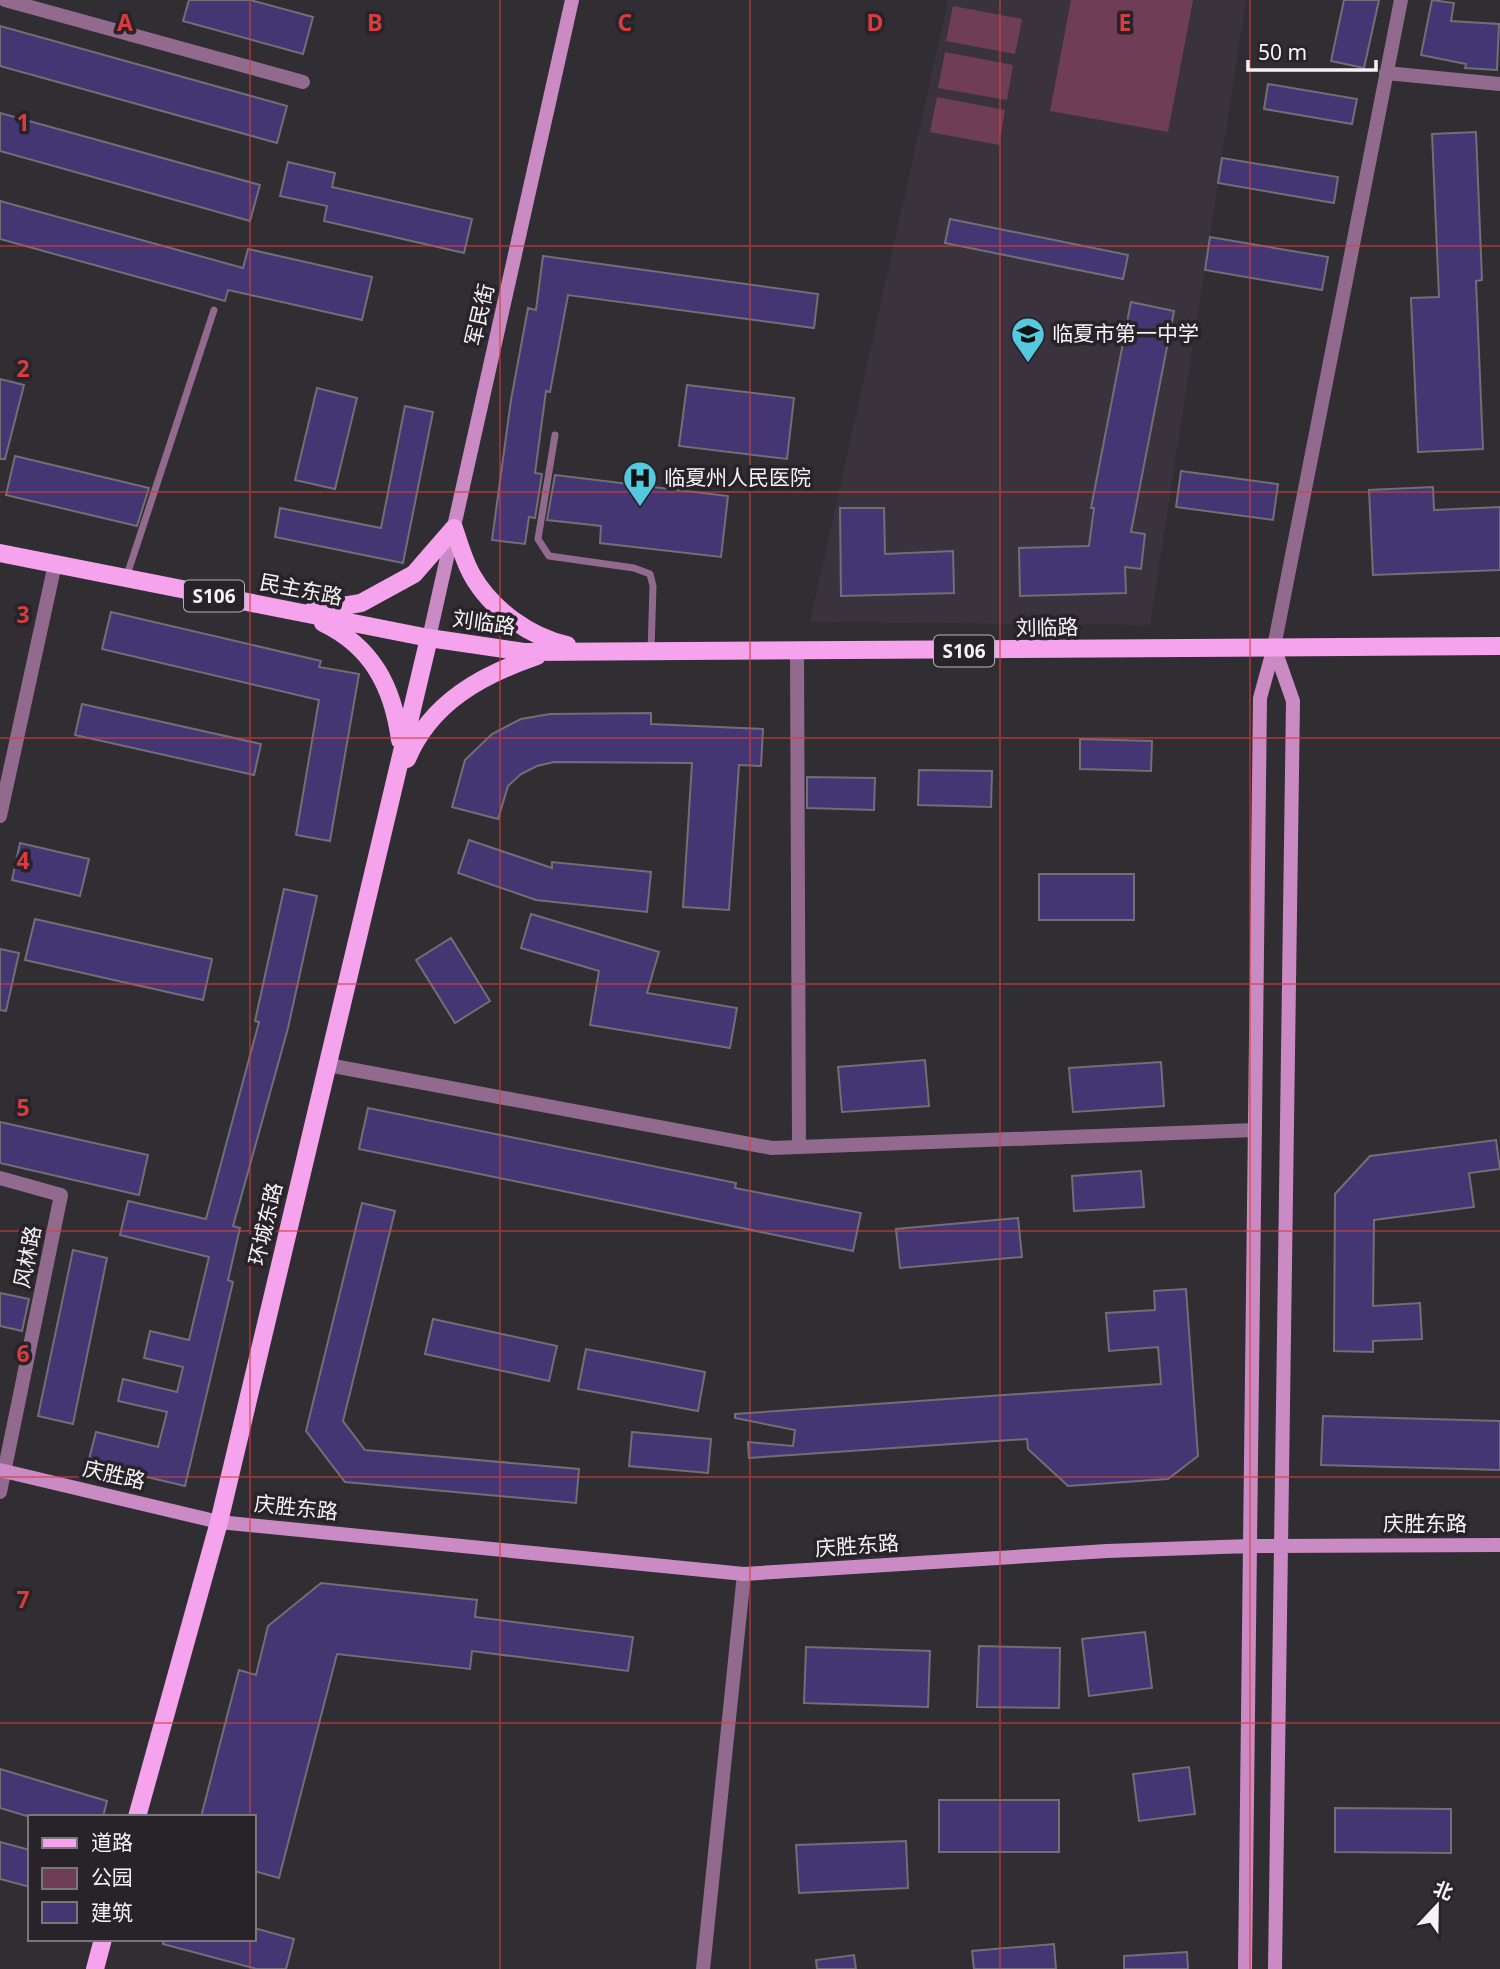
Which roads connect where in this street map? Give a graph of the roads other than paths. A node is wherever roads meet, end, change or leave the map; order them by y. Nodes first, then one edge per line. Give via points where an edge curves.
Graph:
1 (5, 0) edge
2 (572, 0) edge
3 (1401, 0) edge
4 (1386, 73) junction
5 (303, 82) dead end
6 (1500, 84) edge
7 (214, 310) dead end
8 (555, 435) dead end
9 (454, 528) junction
10 (0, 553) edge
11 (55, 564) junction
12 (128, 572) dead end
13 (301, 613) junction
14 (429, 638) junction
15 (1500, 646) edge
16 (1274, 647) junction
17 (598, 652) junction
18 (651, 652) junction
19 (797, 652) junction
20 (392, 794) junction
21 (0, 816) edge
22 (328, 1065) junction
23 (1255, 1130) junction
24 (799, 1147) junction
25 (0, 1178) edge
26 (3, 1470) edge
27 (0, 1492) edge
28 (219, 1522) junction
29 (1500, 1545) edge
30 (1250, 1546) junction
31 (1278, 1546) junction
32 (744, 1574) junction
33 (138, 1815) edge
34 (102, 1941) edge
35 (95, 1969) edge
36 (703, 1969) edge
37 (1245, 1969) edge
38 (1275, 1969) edge

1 - 5 street
2 - 9 main road, 军民街
3 - 4 street
4 - 6 street
4 - 16 street
7 - 12 lane
8 - 18 lane via 538,539 549,556 650,574
9 - 13 main road via 414,574 361,603
9 - 14 main road, 军民街
9 - 17 main road via 472,576 505,615 548,641
10 - 11 main road, 民主东路 / S106
11 - 13 main road, 民主东路 / S106
11 - 21 street
13 - 14 main road, 民主东路 / S106
13 - 20 main road via 342,632 375,664 395,705 401,750
14 - 17 main road, 刘临路 / S106 via 524,652
14 - 20 main road, 环城东路
15 - 16 main road, 刘临路 / S106
16 - 19 main road, 刘临路 / S106
16 - 23 main road via 1260,698
16 - 31 main road via 1293,701
17 - 18 main road, 刘临路 / S106
17 - 20 main road via 544,654 492,671 447,702 413,744
18 - 19 main road, 刘临路 / S106
19 - 24 street
20 - 22 main road, 环城东路
22 - 24 street via 772,1148
22 - 28 main road, 环城东路
23 - 24 street
23 - 30 main road
25 - 26 street, 风林路 via 61,1195
26 - 27 street
26 - 28 main road, 庆胜路
28 - 32 main road, 庆胜东路
28 - 33 main road, 环城东路
29 - 31 main road, 庆胜东路
30 - 31 main road, 庆胜东路
30 - 32 main road, 庆胜东路
30 - 37 main road
31 - 38 main road
32 - 36 street
34 - 35 main road

